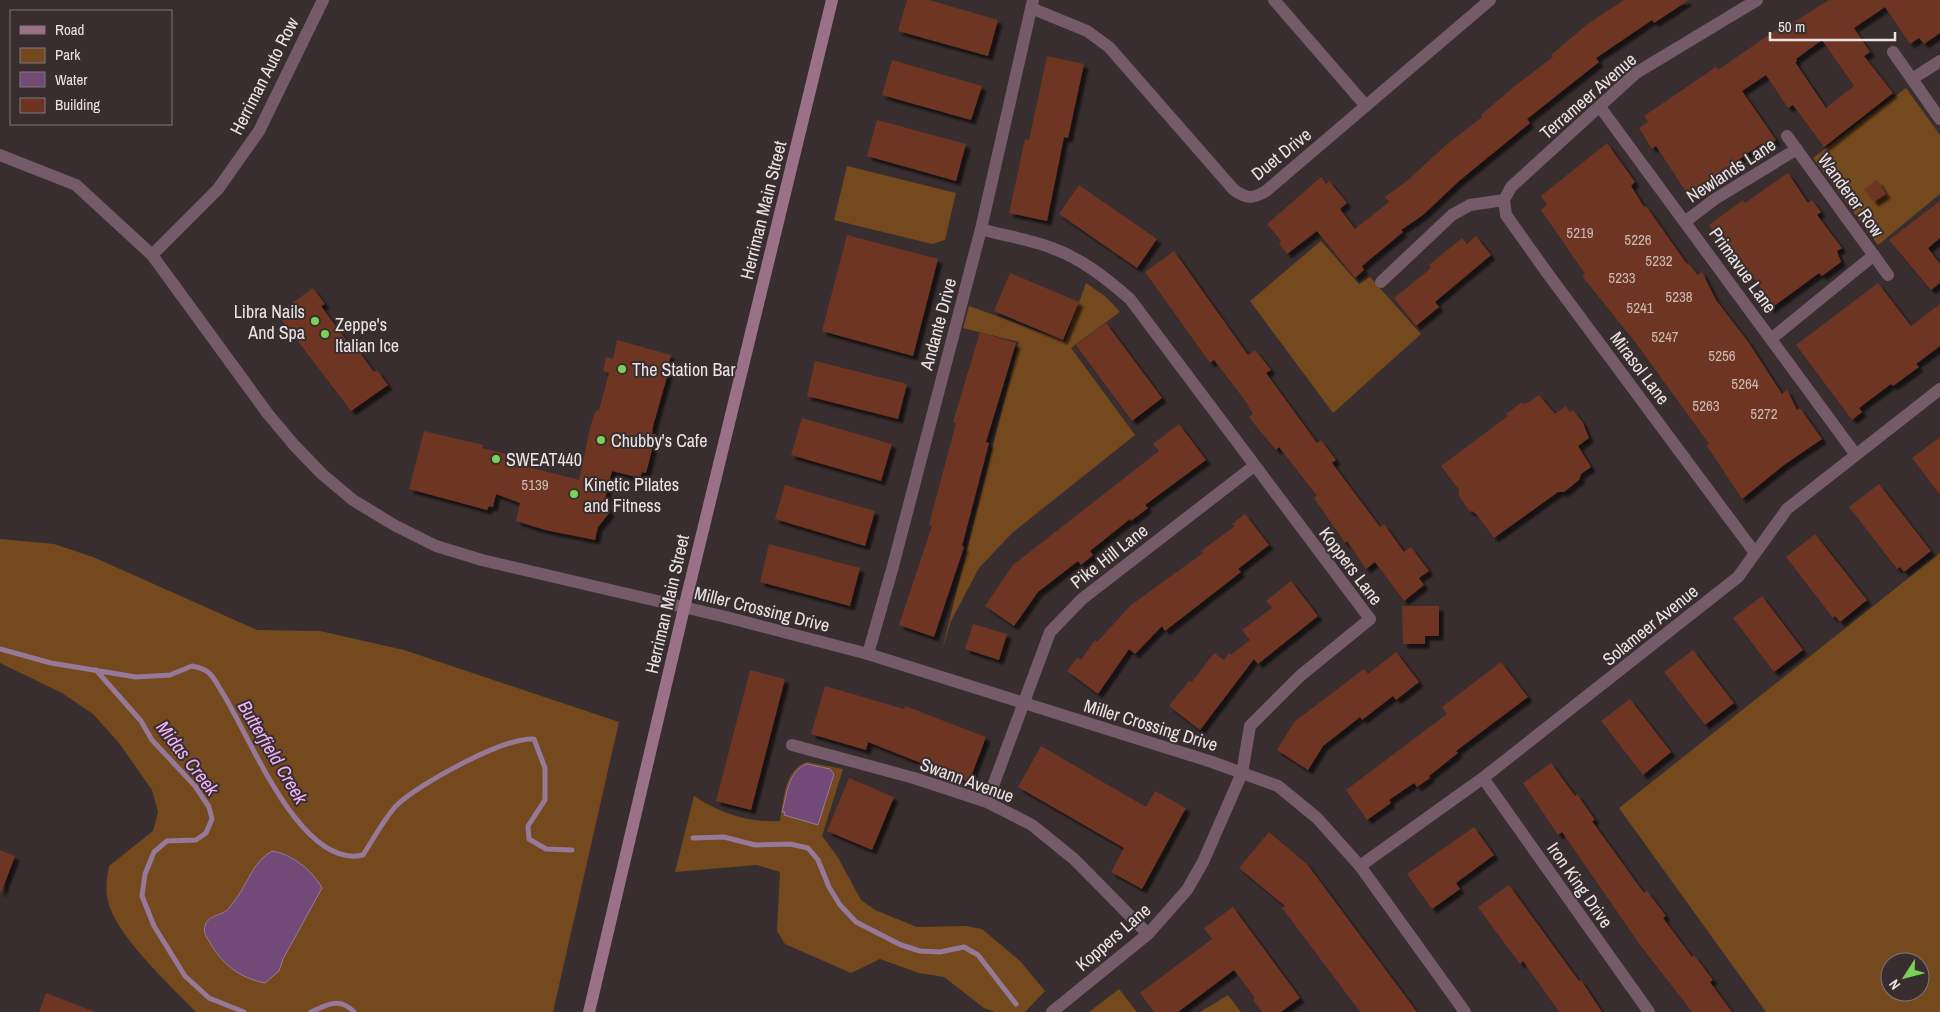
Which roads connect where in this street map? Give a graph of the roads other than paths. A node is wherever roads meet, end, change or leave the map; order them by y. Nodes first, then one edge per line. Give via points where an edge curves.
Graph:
1 (323, 0) edge
2 (832, 0) edge
3 (1274, 0) edge
4 (1757, 0) edge
5 (1484, 2) edge
6 (1032, 4) edge
7 (1893, 52) dead end
8 (1940, 61) edge
9 (1912, 79) junction
10 (1366, 106) junction
11 (1600, 107) junction
12 (1940, 119) edge
13 (1787, 136) dead end
14 (1796, 149) junction
15 (0, 155) edge
16 (1504, 200) junction
17 (1686, 221) junction
18 (981, 229) junction
19 (152, 254) junction
20 (1874, 255) junction
21 (1888, 275) dead end
22 (1381, 282) dead end
23 (1771, 339) junction
24 (1940, 389) edge
25 (1856, 455) junction
26 (1254, 466) junction
27 (1755, 553) junction
28 (684, 608) junction
29 (868, 654) junction
30 (1024, 704) junction
31 (792, 745) dead end
32 (1242, 773) junction
33 (1483, 778) junction
34 (987, 802) junction
35 (1360, 866) junction
36 (1148, 934) junction
37 (589, 1012) edge
38 (1052, 1012) edge
39 (1465, 1012) edge
40 (1649, 1012) edge

1 - 19 street, Herriman Auto Row via 259,131 218,189
2 - 28 main road, Herriman Main Street
3 - 10 street
4 - 11 street, Terrameer Avenue via 1636,73
5 - 10 street, Duet Drive
6 - 10 street, Duet Drive via 1087,31 1109,47 1234,190 1245,197 1256,197 1266,191
6 - 18 street, Andante Drive
7 - 9 street
8 - 9 street
9 - 12 street
11 - 16 street, Terrameer Avenue via 1511,187
11 - 17 street, Primavue Lane
13 - 14 street, Wanderer Row
14 - 17 street, Newlands Lane
14 - 20 street, Wanderer Row
15 - 19 street, Miller Crossing Drive via 76,185
16 - 22 street via 1470,205 1452,215
16 - 27 street, Mirasol Lane via 1506,215
17 - 23 street, Primavue Lane
18 - 26 street, Koppers Lane via 1050,247 1078,259 1106,277 1130,299
18 - 29 street, Andante Drive
19 - 28 street, Miller Crossing Drive via 294,445 322,474 373,513 415,536 459,553
20 - 21 street, Wanderer Row
20 - 23 street
23 - 25 street, Primavue Lane
24 - 25 street, Solameer Avenue
25 - 27 street, Solameer Avenue via 1787,509
26 - 30 street, Pike Hill Lane via 1082,599 1050,632
26 - 32 street, Koppers Lane via 1370,619 1300,676 1250,726
27 - 33 street, Solameer Avenue via 1738,576
28 - 29 street, Miller Crossing Drive
28 - 37 main road, Herriman Main Street
29 - 30 street, Miller Crossing Drive
30 - 32 street, Miller Crossing Drive
30 - 34 street, Pike Hill Lane
31 - 34 street, Swann Avenue via 914,778
32 - 35 street, Miller Crossing Drive via 1278,786 1317,818
32 - 36 street, Koppers Lane via 1191,883
33 - 35 street, Solameer Avenue
33 - 40 street, Iron King Drive
34 - 36 street, Swann Avenue via 1032,825
35 - 39 street, Miller Crossing Drive
36 - 38 street, Koppers Lane

